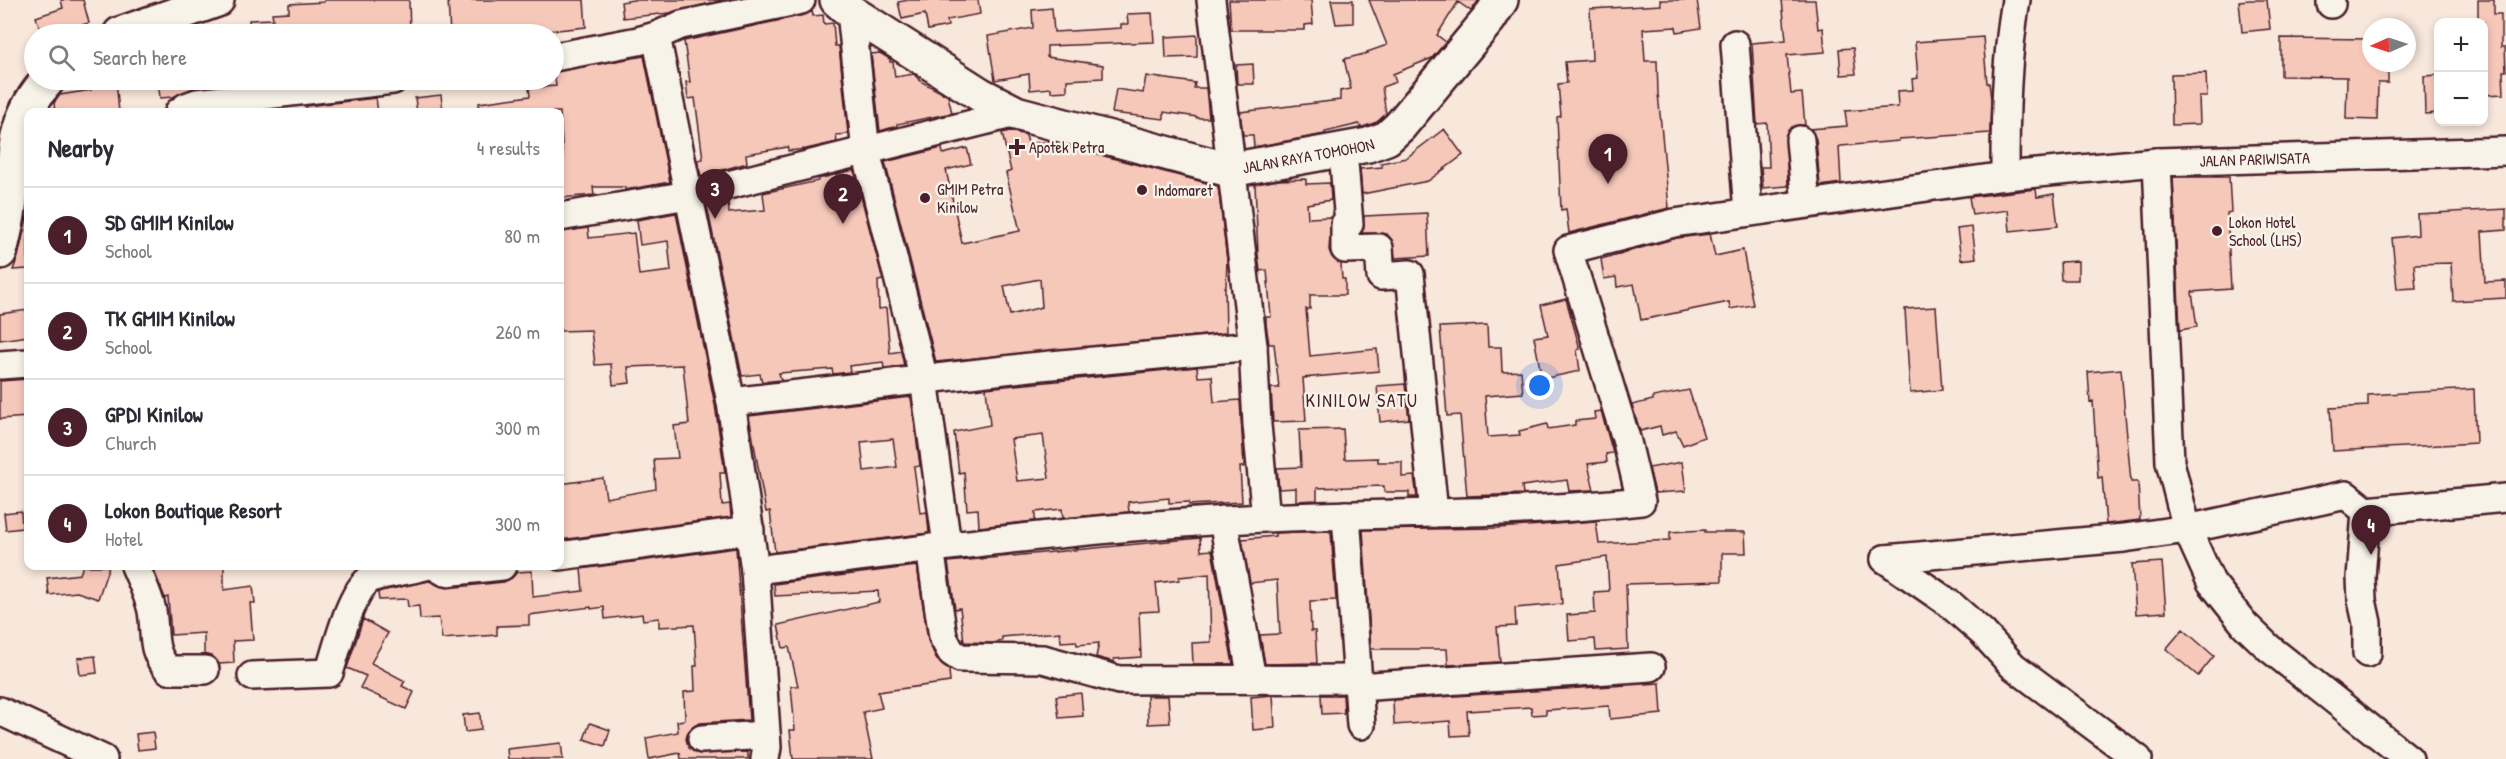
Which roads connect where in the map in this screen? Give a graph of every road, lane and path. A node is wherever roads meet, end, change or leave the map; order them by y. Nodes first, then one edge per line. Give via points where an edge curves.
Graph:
1 (217, 0) edge
2 (801, 0) edge
3 (1211, 0) edge
4 (1501, 0) edge
5 (2016, 0) edge
6 (844, 6) edge
7 (149, 24) edge
8 (656, 36) junction
9 (1735, 45) dead end
10 (564, 55) edge
11 (38, 90) edge
12 (308, 90) edge
13 (28, 108) edge
14 (185, 108) edge
15 (1016, 113) junction
16 (24, 118) edge
17 (1800, 140) dead end
18 (1343, 150) junction
19 (2506, 151) edge
20 (866, 152) junction
21 (2157, 162) junction
22 (1230, 170) junction
23 (2005, 176) junction
24 (688, 195) junction
25 (1806, 204) junction
26 (1748, 212) junction
27 (564, 216) edge
28 (0, 252) edge
29 (1253, 346) junction
30 (24, 363) edge
31 (0, 365) edge
32 (924, 379) junction
33 (731, 402) junction
34 (2506, 498) edge
35 (2366, 511) junction
36 (1434, 513) junction
37 (1346, 515) junction
38 (1266, 518) junction
39 (1223, 520) junction
40 (2187, 529) junction
41 (750, 530) junction
42 (938, 547) junction
43 (564, 555) edge
44 (137, 570) edge
45 (407, 570) edge
46 (440, 570) edge
47 (469, 570) edge
48 (755, 570) junction
49 (2367, 653) dead end
50 (1651, 667) dead end
51 (205, 670) dead end
52 (252, 676) dead end
53 (1252, 679) junction
54 (1357, 683) junction
55 (0, 711) edge
56 (1361, 725) dead end
57 (702, 739) dead end
58 (766, 747) edge
59 (103, 759) edge
60 (2138, 759) edge
61 (2409, 759) edge

1 - 7 highway
2 - 8 street via 681,25
3 - 22 street
4 - 18 highway, JALAN RAYA TOMOHON via 1489,20 1400,126 1387,138
5 - 23 street via 2005,95
6 - 15 highway, JALAN RAYA TOMOHON via 981,95
6 - 20 street
8 - 10 street
8 - 24 street
9 - 26 street
11 - 13 highway
12 - 14 street via 197,103
15 - 20 street
15 - 22 highway, JALAN RAYA TOMOHON
16 - 28 highway via 14,148 9,214
17 - 25 street
18 - 22 highway, JALAN RAYA TOMOHON
18 - 36 street via 1349,224 1345,224 1345,249 1379,248 1382,276 1410,274
19 - 21 street, JALAN PARIWISATA
20 - 24 street
20 - 32 street
21 - 23 street, JALAN PARIWISATA
21 - 40 street via 2170,462
22 - 29 street
23 - 25 street, JALAN PARIWISATA
24 - 27 street
24 - 33 street
25 - 26 street, JALAN PARIWISATA
26 - 36 street, JALAN PARIWISATA via 1674,223 1568,250 1627,442 1641,501
29 - 32 street
29 - 38 street
30 - 31 street
32 - 33 street
32 - 42 street
33 - 41 street
34 - 35 street
35 - 40 street via 2346,495
35 - 49 street via 2361,578
36 - 37 street
37 - 38 street
37 - 54 street
38 - 39 street
39 - 42 street
39 - 53 street
40 - 60 street via 1885,559 1950,604 2013,666
40 - 61 street via 2211,582 2268,648
41 - 43 street
41 - 48 street
42 - 48 street
42 - 53 street via 943,637 951,652 960,658 1043,659 1119,680
44 - 51 street via 152,610 156,654 162,663 169,670
45 - 52 street via 372,578 364,584 355,596 329,673
46 - 47 street
48 - 58 street
50 - 54 street
53 - 54 street
54 - 56 street
55 - 59 street
57 - 58 street

